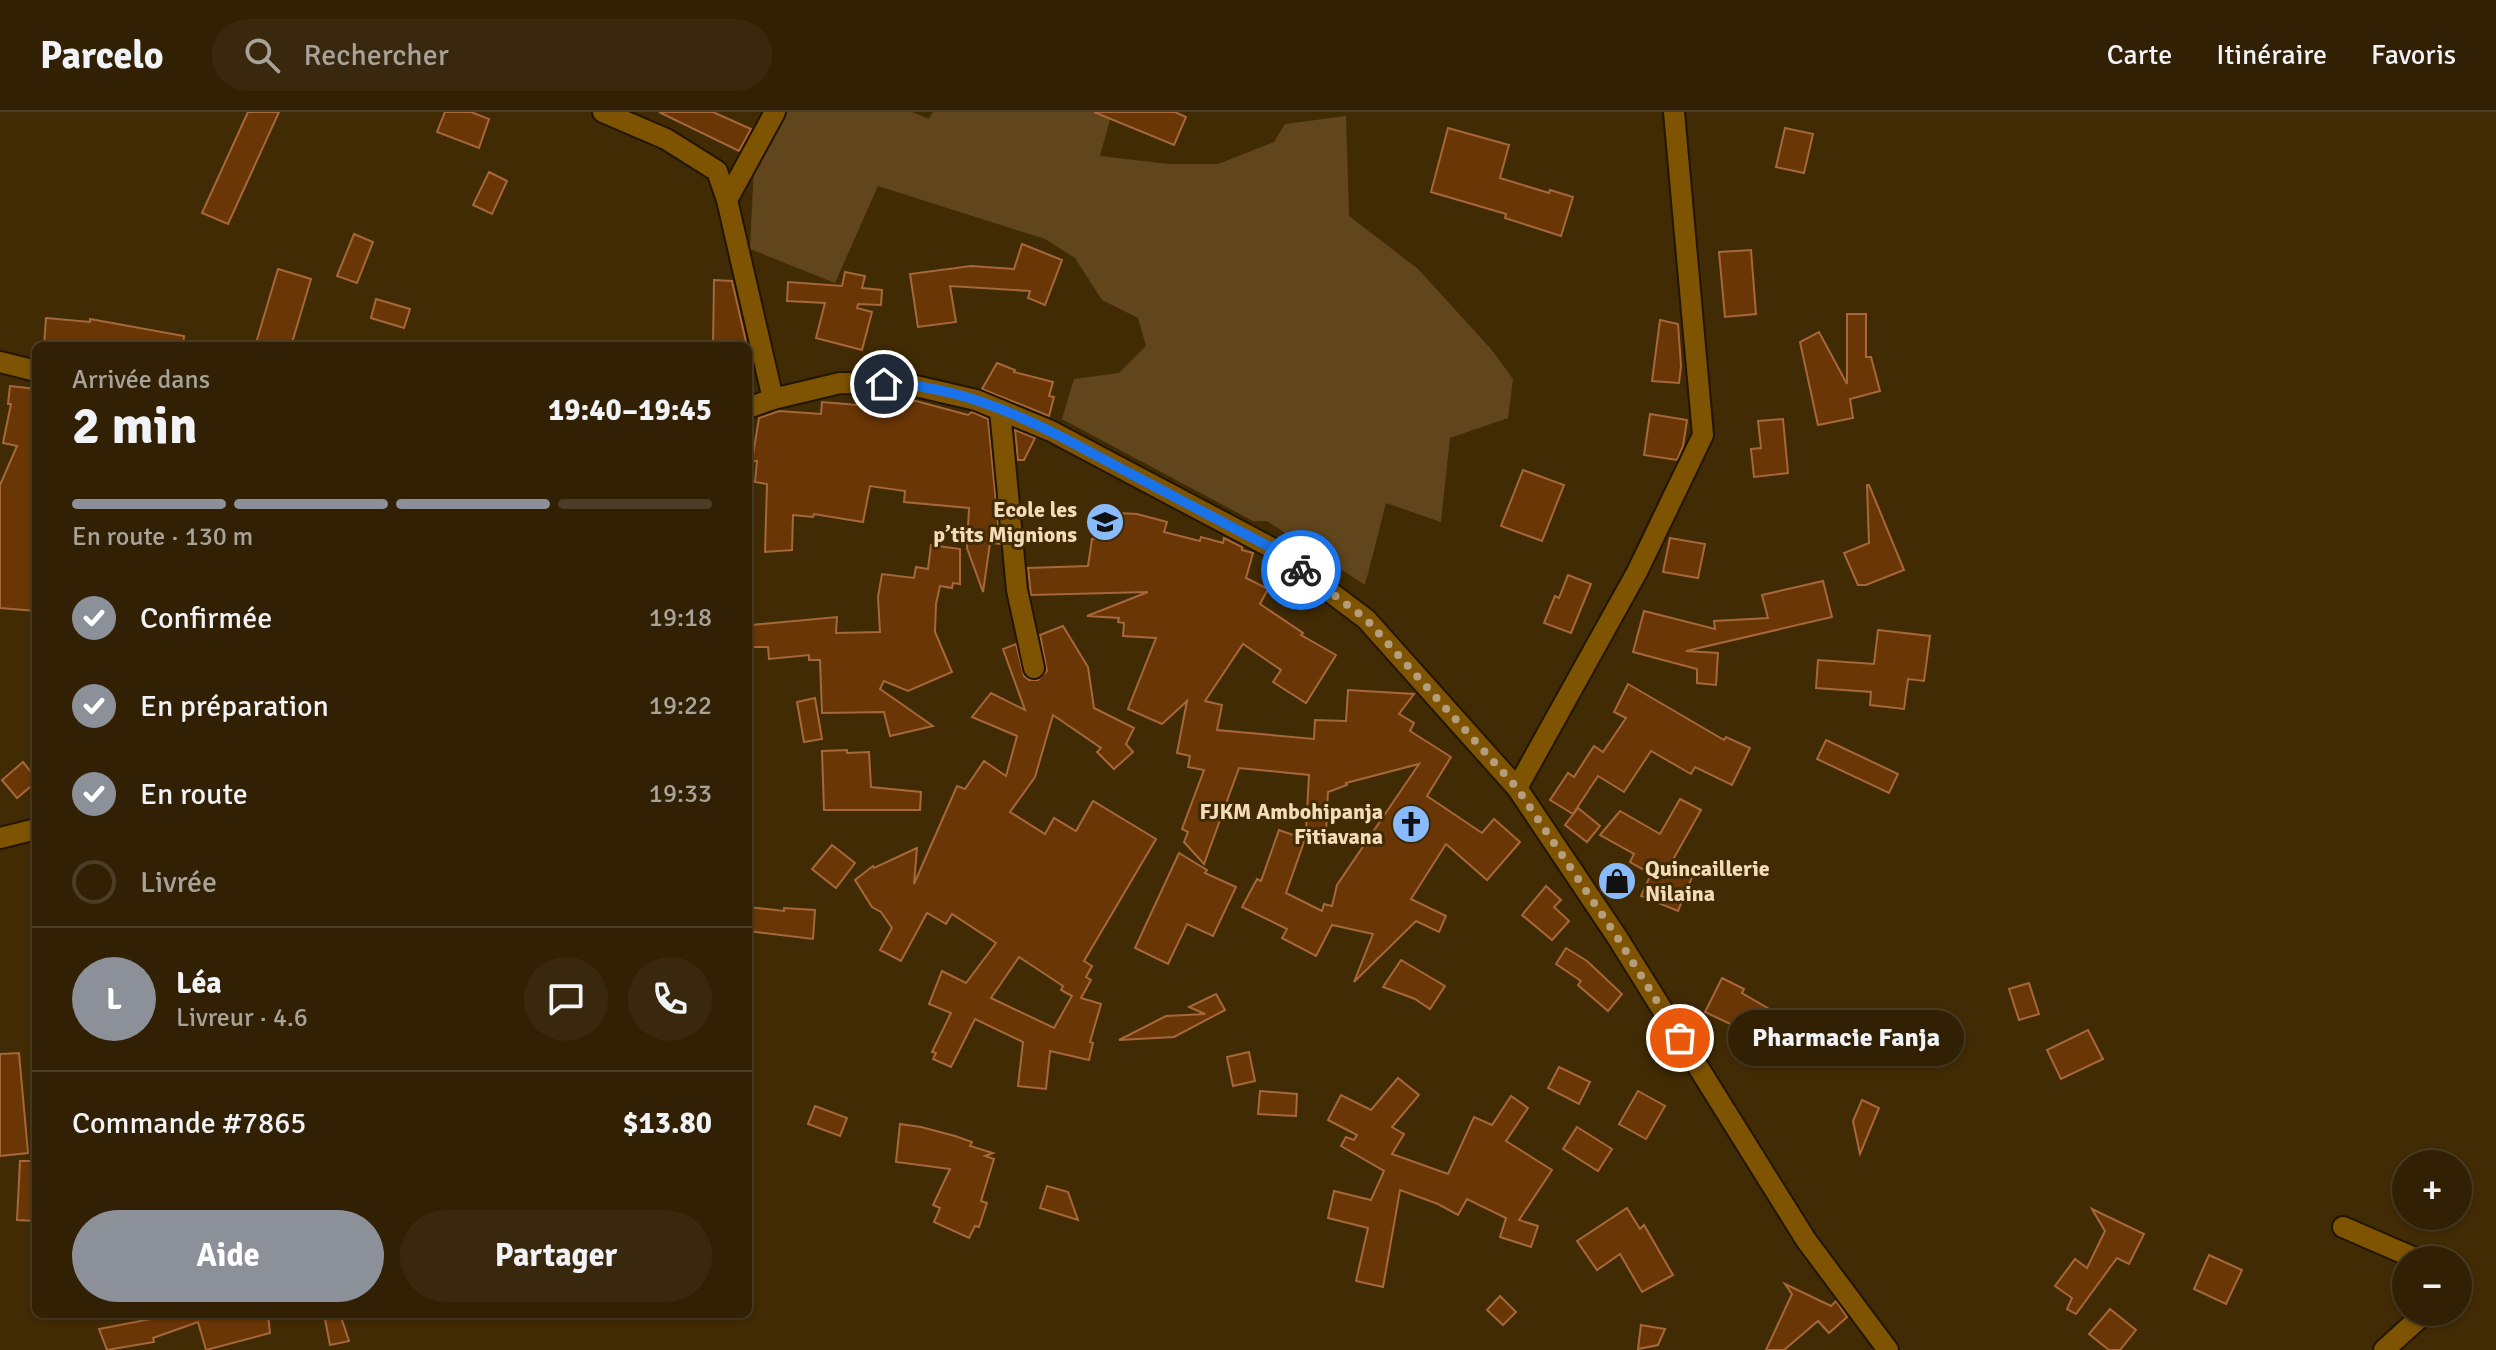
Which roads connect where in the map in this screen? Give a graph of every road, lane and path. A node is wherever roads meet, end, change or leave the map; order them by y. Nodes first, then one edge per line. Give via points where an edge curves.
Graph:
1 (603, 112) edge
2 (775, 112) edge
3 (1674, 112) edge
4 (727, 200) junction
5 (0, 362) edge
6 (32, 370) edge
7 (773, 399) junction
8 (752, 407) edge
9 (1000, 410) junction
10 (1034, 668) dead end
11 (1517, 788) junction
12 (32, 830) edge
13 (0, 838) edge
14 (2343, 1227) dead end
15 (2392, 1248) edge
16 (2411, 1326) edge
17 (1887, 1349) edge
18 (2384, 1350) edge

1 - 4 street via 666,139 717,171
2 - 4 street
3 - 11 street via 1703,435 1637,572
4 - 7 street
5 - 6 street
7 - 8 street
7 - 9 street via 840,383 907,384
9 - 10 street via 1017,590
9 - 11 street via 1051,431 1270,547 1366,619
11 - 17 street via 1806,1240
12 - 13 street
14 - 15 street
16 - 18 street

